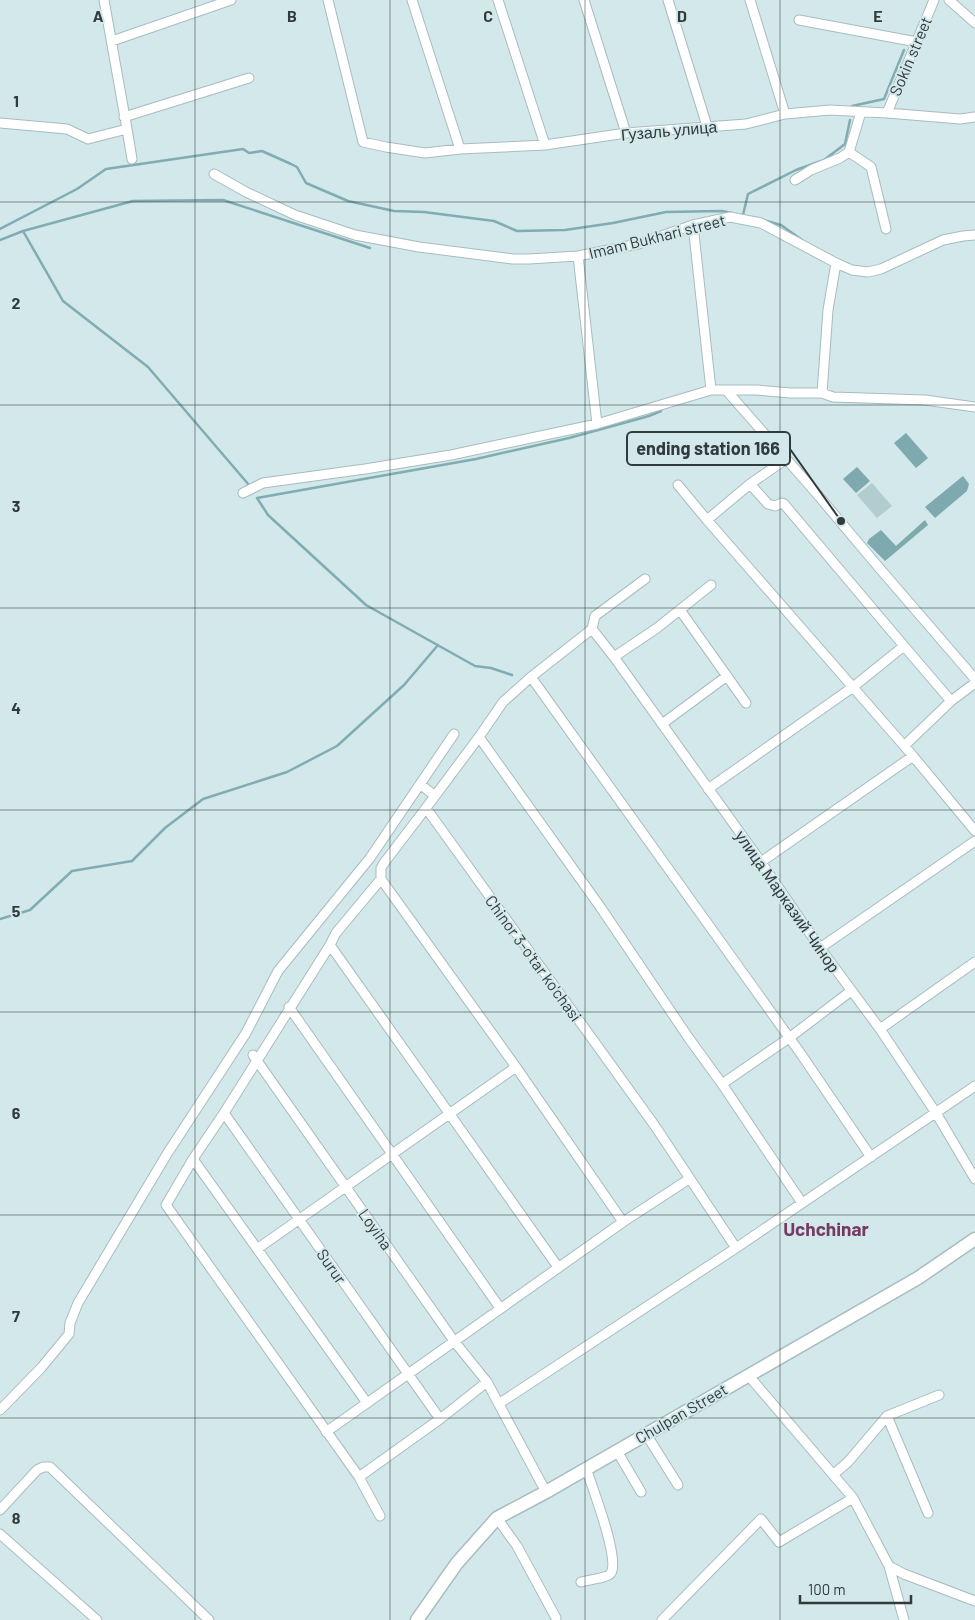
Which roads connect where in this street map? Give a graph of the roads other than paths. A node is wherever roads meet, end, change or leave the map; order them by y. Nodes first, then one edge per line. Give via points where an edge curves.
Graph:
1 (104, 0) edge
2 (232, 0) edge
3 (328, 0) edge
4 (412, 0) edge
5 (498, 0) edge
6 (584, 0) edge
7 (668, 0) edge
8 (750, 0) edge
9 (934, 0) edge
10 (949, 0) edge
11 (800, 20) dead end
12 (975, 23) edge
13 (112, 41) junction
14 (917, 42) junction
15 (249, 78) dead end
16 (861, 112) junction
17 (887, 113) junction
18 (785, 114) junction
19 (124, 117) junction
20 (975, 117) edge
21 (0, 123) edge
22 (706, 126) junction
23 (127, 129) junction
24 (626, 133) junction
25 (544, 145) junction
26 (460, 149) junction
27 (849, 152) junction
28 (132, 159) dead end
29 (214, 174) dead end
30 (795, 180) dead end
31 (693, 225) junction
32 (886, 229) dead end
33 (975, 235) edge
34 (578, 256) junction
35 (836, 263) junction
36 (711, 390) junction
37 (726, 390) junction
38 (822, 393) junction
39 (975, 407) edge
40 (597, 424) junction
41 (786, 459) junction
42 (750, 484) junction
43 (678, 485) dead end
44 (243, 493) dead end
45 (706, 518) junction
46 (645, 579) dead end
47 (711, 586) dead end
48 (680, 610) junction
49 (592, 629) junction
50 (904, 646) junction
51 (614, 657) junction
52 (727, 676) junction
53 (531, 677) junction
54 (975, 681) edge
55 (852, 687) junction
56 (951, 701) junction
57 (746, 703) dead end
58 (662, 724) junction
59 (454, 734) dead end
60 (479, 737) junction
61 (904, 746) junction
62 (913, 756) junction
63 (420, 784) junction
64 (708, 789) junction
65 (434, 796) junction
66 (426, 808) junction
67 (975, 831) edge
68 (975, 841) edge
69 (762, 862) junction
70 (381, 879) junction
71 (330, 945) junction
72 (820, 948) junction
73 (975, 962) edge
74 (851, 991) junction
75 (289, 1007) junction
76 (880, 1029) junction
77 (789, 1038) junction
78 (255, 1058) junction
79 (516, 1067) junction
80 (722, 1084) junction
81 (975, 1086) edge
82 (224, 1113) junction
83 (936, 1113) junction
84 (450, 1114) junction
85 (392, 1154) junction
86 (871, 1157) junction
87 (193, 1159) junction
88 (689, 1179) junction
89 (975, 1179) edge
90 (346, 1187) junction
91 (802, 1203) junction
92 (299, 1220) junction
93 (623, 1222) junction
94 (975, 1239) edge
95 (736, 1248) junction
96 (257, 1249) junction
97 (558, 1268) junction
98 (500, 1308) junction
99 (454, 1341) junction
100 (408, 1373) junction
101 (748, 1375) junction
102 (487, 1382) junction
103 (939, 1395) dead end
104 (367, 1403) junction
105 (500, 1403) junction
106 (0, 1410) edge
107 (887, 1416) junction
108 (440, 1419) junction
109 (326, 1432) junction
110 (646, 1434) junction
111 (618, 1451) junction
112 (586, 1468) junction
113 (834, 1474) junction
114 (359, 1477) junction
115 (678, 1485) dead end
116 (546, 1492) junction
117 (642, 1492) dead end
118 (853, 1498) junction
119 (0, 1510) edge
120 (928, 1514) dead end
121 (380, 1516) dead end
122 (498, 1518) junction
123 (0, 1534) edge
124 (889, 1566) junction
125 (581, 1582) dead end
126 (975, 1601) edge
127 (556, 1618) dead end
128 (97, 1620) edge
129 (209, 1620) edge
130 (417, 1620) edge
131 (662, 1620) edge
132 (904, 1620) edge

1 - 13 street
2 - 13 street
3 - 26 street, Гузаль улица via 363,142 425,153
4 - 26 street
5 - 25 street
6 - 24 street
7 - 22 street
8 - 18 street
9 - 14 street, Sokin street
10 - 12 street
11 - 14 street
13 - 19 street
14 - 17 street, Sokin street
15 - 19 street
16 - 17 street, Гузаль улица
16 - 18 street, Гузаль улица via 830,110
16 - 27 street
17 - 20 street, Гузаль улица via 960,119
18 - 22 street, Гузаль улица via 746,124
19 - 23 street
21 - 23 street via 67,128 88,139
22 - 24 street, Гузаль улица
23 - 28 street
24 - 25 street, Гузаль улица
25 - 26 street, Гузаль улица
27 - 30 street
27 - 32 street via 871,167
29 - 34 street, Imam Bukhari street via 295,215 355,235 513,259
31 - 34 street, Imam Bukhari street via 638,244
31 - 35 street, Imam Bukhari street via 730,217 754,221
31 - 36 street
33 - 35 street, Imam Bukhari street via 943,240 875,271 852,270
34 - 40 street
35 - 38 street via 828,310
36 - 37 street
36 - 40 street
37 - 38 street
37 - 41 street
38 - 39 street via 833,397 925,400
40 - 44 street via 451,455 263,483
41 - 42 street
41 - 54 street
42 - 45 street
42 - 50 street via 768,504 784,504
43 - 45 street
45 - 55 street
46 - 49 street via 595,616
47 - 48 street
48 - 51 street
48 - 52 street
49 - 51 street, улица Марказий Чинор
49 - 53 street
50 - 55 street
50 - 56 street
51 - 58 street, улица Марказий Чинор
52 - 57 street
52 - 58 street
53 - 60 street via 503,702
53 - 77 street
54 - 56 street
55 - 61 street
55 - 64 street
56 - 61 street
58 - 64 street, улица Марказий Чинор
59 - 63 street
60 - 65 street
60 - 80 street
61 - 62 street
62 - 67 street
62 - 69 street
63 - 65 street
63 - 106 street via 370,858 278,971 246,1033 167,1154 78,1303 69,1334
64 - 69 street, улица Марказий Чинор
65 - 66 street
66 - 70 street via 384,863
66 - 88 street, Chinor 3-o'tar ko'chasi via 655,1126
68 - 72 street
69 - 72 street, улица Марказий Чинор
70 - 71 street via 336,933
70 - 79 street
71 - 75 street
71 - 84 street
72 - 74 street, улица Марказий Чинор
73 - 76 street
74 - 76 street, улица Марказий Чинор
74 - 77 street
75 - 78 street
75 - 85 street
76 - 83 street, улица Марказий Чинор
77 - 80 street
77 - 86 street
78 - 82 street
78 - 90 street, Loyiha
79 - 84 street
79 - 93 street
80 - 91 street
81 - 83 street
82 - 87 street
82 - 92 street, Surur
83 - 86 street
83 - 89 street, улица Марказий Чинор
84 - 85 street
84 - 97 street
85 - 90 street
85 - 98 street
86 - 91 street
87 - 96 street
87 - 109 street via 166,1205
88 - 93 street
88 - 95 street, Chinor 3-o'tar ko'chasi
90 - 92 street
90 - 99 street, Loyiha
91 - 95 street
92 - 96 street
92 - 100 street, Surur
93 - 97 street
94 - 101 main road, Chulpan Street via 918,1278
95 - 105 street
96 - 104 street
97 - 98 street
98 - 99 street
99 - 100 street
99 - 102 street, Loyiha
100 - 104 street
100 - 108 street, Surur
101 - 110 main road, Chulpan Street
101 - 113 street
102 - 105 street, Loyiha
102 - 108 street
103 - 107 street
104 - 109 street
105 - 116 street, Loyiha
107 - 113 street
107 - 120 street
108 - 114 street
109 - 114 street
110 - 111 main road, Chulpan Street
110 - 115 street
111 - 112 main road, Chulpan Street
111 - 117 street
112 - 116 main road, Chulpan Street
112 - 125 street via 611,1545 613,1562 607,1576
113 - 118 street
114 - 121 street
116 - 122 main road, Chulpan Street
118 - 124 street
118 - 131 street via 779,1542 760,1519
119 - 129 street via 37,1470 50,1467
122 - 127 street
122 - 130 main road, Chulpan Street via 457,1563
123 - 128 street
124 - 126 street
124 - 132 street

